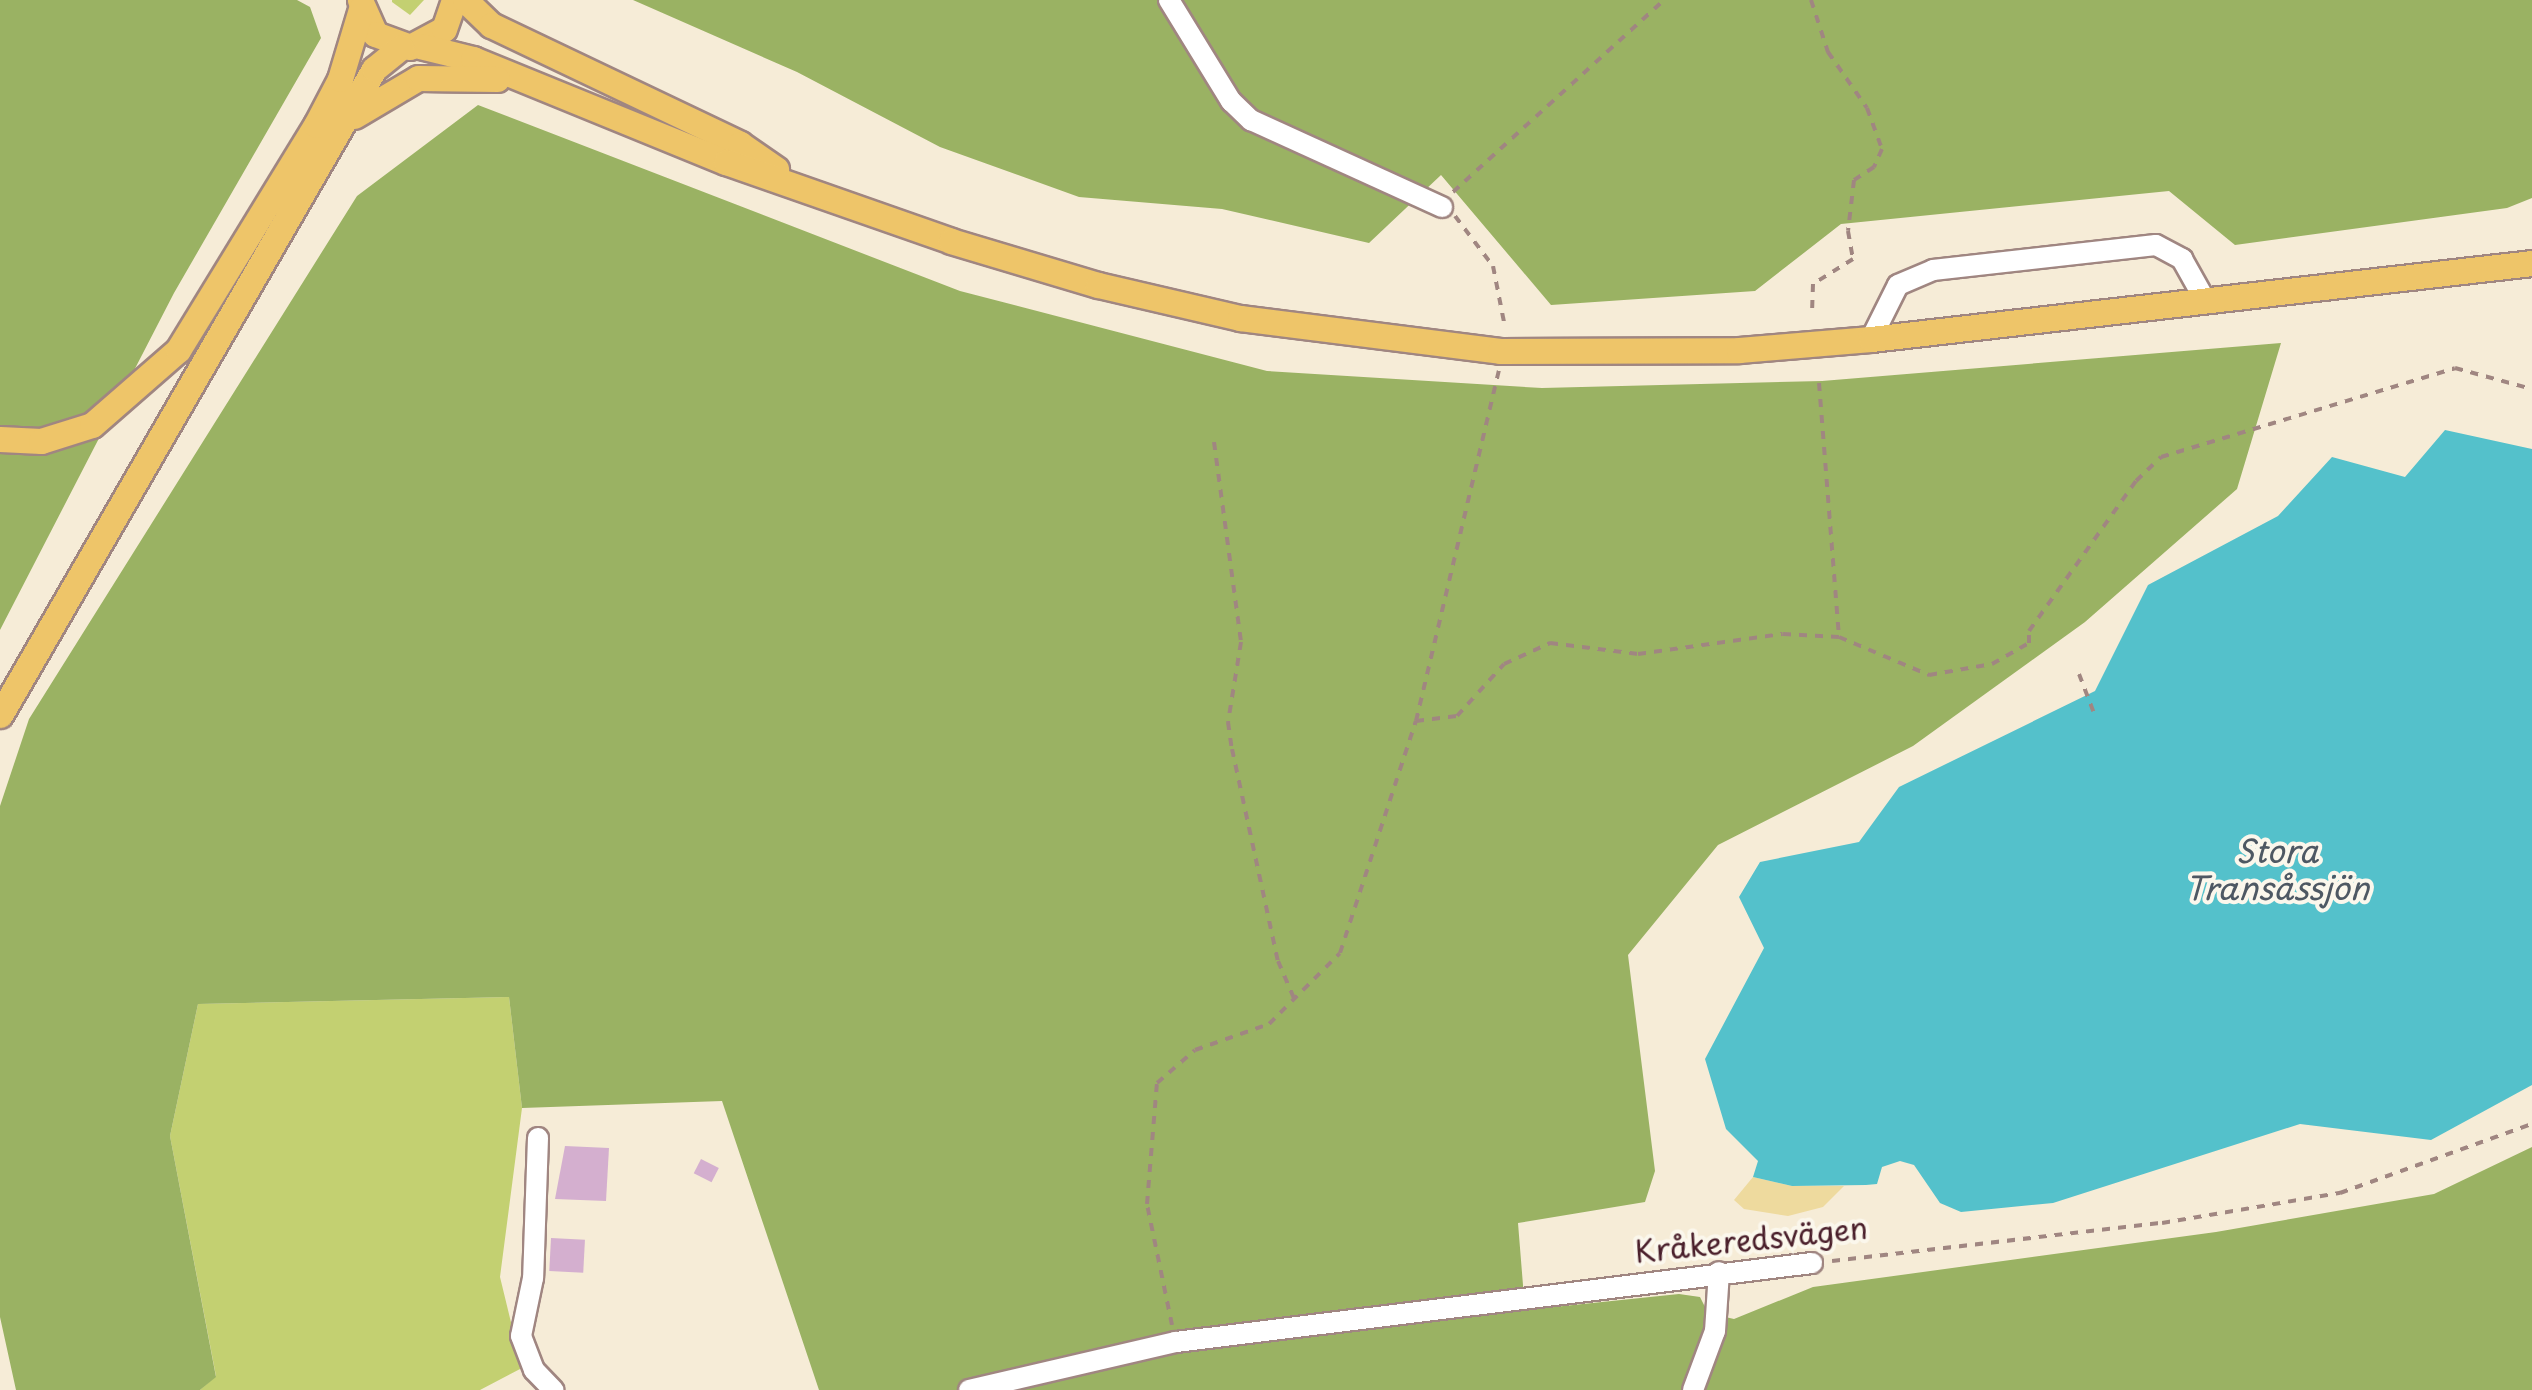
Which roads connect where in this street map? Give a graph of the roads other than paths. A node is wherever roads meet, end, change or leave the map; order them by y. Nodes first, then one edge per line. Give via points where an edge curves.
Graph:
1 (454, 0) edge
2 (465, 0) edge
3 (1169, 0) edge
4 (361, 4) edge
5 (410, 46) junction
6 (537, 87) junction
7 (344, 123) junction
8 (793, 180) junction
9 (1442, 206) road end
10 (2532, 263) edge
11 (2205, 300) junction
12 (1871, 339) junction
13 (0, 439) edge
14 (0, 715) edge
15 (538, 1138) dead end
16 (1812, 1263) road end
17 (1719, 1272) junction
18 (553, 1390) edge
19 (970, 1390) edge
20 (1693, 1390) edge

1 - 5 main road via 444,29
2 - 8 main road via 491,25 740,144
3 - 9 street via 1221,86 1251,120
4 - 5 main road via 374,34
4 - 13 main road via 340,79 316,125 178,350 92,425 41,441
5 - 6 main road
5 - 7 main road via 374,69
6 - 7 main road via 453,74 418,78
6 - 8 main road via 726,162
7 - 14 main road
8 - 12 main road via 951,242 1240,318 1500,350 1738,350
10 - 11 main road
11 - 12 main road
11 - 12 street via 2182,259 2156,245 1952,268 1898,285
15 - 18 street via 534,1278 522,1336 534,1370
16 - 17 street, Kråkeredsvägen
17 - 19 street, Kråkeredsvägen via 1176,1342
17 - 20 street via 1715,1331

